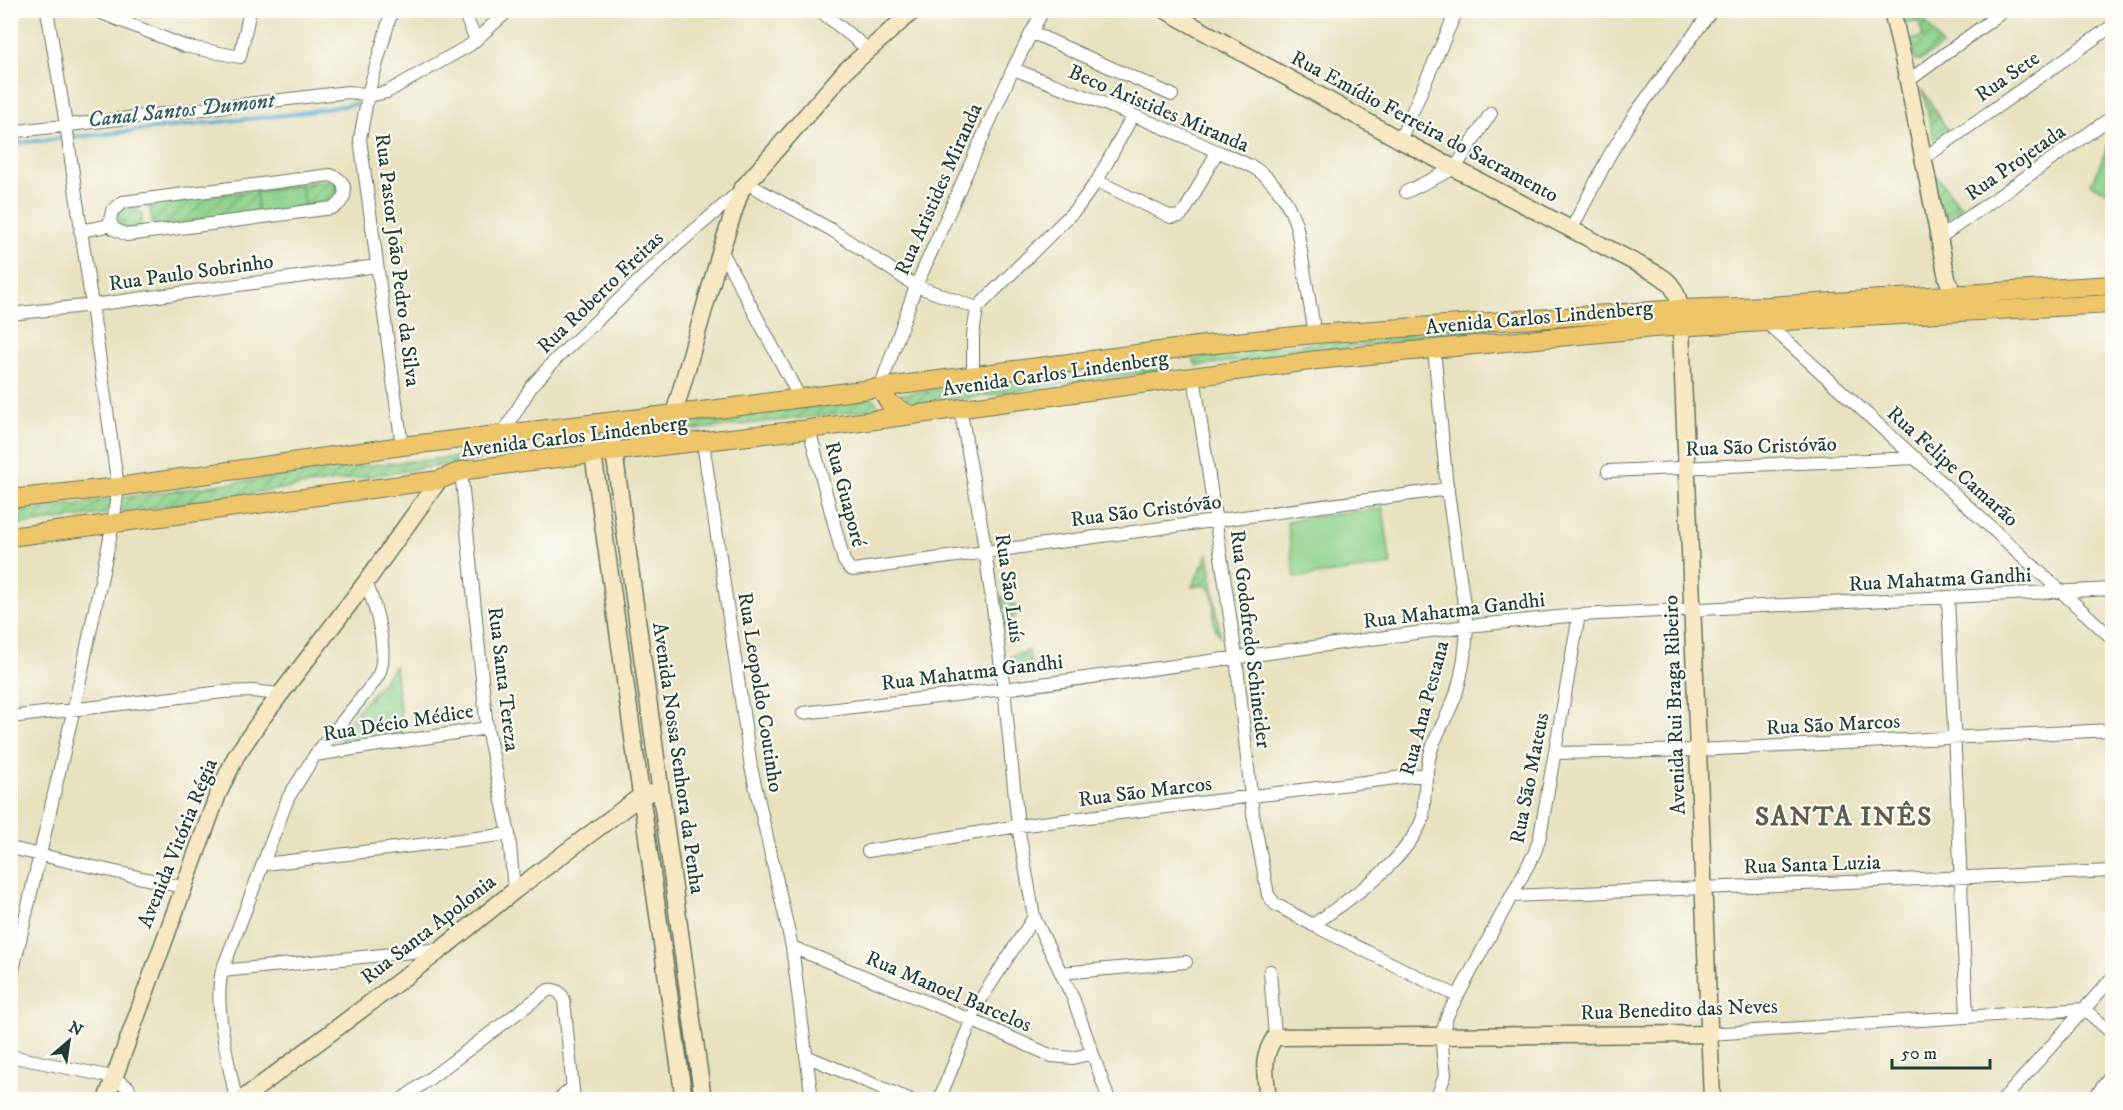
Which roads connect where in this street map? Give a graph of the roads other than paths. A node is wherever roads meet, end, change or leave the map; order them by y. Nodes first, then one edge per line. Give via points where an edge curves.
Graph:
1 (47, 10) edge
2 (94, 10) edge
3 (250, 10) edge
4 (392, 10) edge
5 (463, 10) edge
6 (509, 10) edge
7 (819, 10) edge
8 (914, 10) edge
9 (1043, 10) edge
10 (1165, 10) edge
11 (1457, 10) edge
12 (1892, 10) edge
13 (2006, 10) edge
14 (1711, 11) edge
15 (2112, 26) edge
16 (1031, 32) junction
17 (476, 40) junction
18 (868, 50) junction
19 (1013, 69) junction
20 (1908, 81) junction
21 (368, 94) junction
22 (1172, 95) dead end
23 (1491, 113) dead end
24 (1133, 115) junction
25 (2112, 117) edge
26 (66, 127) junction
27 (10, 132) edge
28 (1400, 140) junction
29 (1217, 152) junction
30 (1923, 158) junction
31 (1455, 168) junction
32 (1097, 181) junction
33 (745, 187) junction
34 (1406, 192) dead end
35 (112, 225) junction
36 (1572, 228) junction
37 (80, 231) junction
38 (1939, 238) junction
39 (721, 250) junction
40 (377, 266) junction
41 (2112, 285) edge
42 (916, 286) junction
43 (1953, 294) junction
44 (2112, 304) edge
45 (93, 305) junction
46 (977, 308) junction
47 (1959, 313) junction
48 (10, 314) edge
49 (1681, 318) junction
50 (1767, 323) junction
51 (1315, 334) junction
52 (1434, 348) junction
53 (1161, 350) junction
54 (973, 375) junction
55 (1194, 376) junction
56 (880, 388) junction
57 (800, 398) junction
58 (960, 407) junction
59 (674, 414) junction
60 (910, 416) junction
61 (610, 422) junction
62 (589, 425) junction
63 (808, 429) junction
64 (502, 435) junction
65 (703, 442) junction
66 (402, 446) junction
67 (614, 452) junction
68 (595, 454) junction
69 (1916, 458) junction
70 (1687, 468) junction
71 (461, 471) junction
72 (1608, 471) dead end
73 (439, 480) junction
74 (118, 487) junction
75 (1448, 489) junction
76 (10, 499) edge
77 (623, 516) junction
78 (604, 519) junction
79 (1217, 520) junction
80 (113, 524) junction
81 (10, 537) edge
82 (985, 550) junction
83 (849, 568) joint
84 (366, 582) junction
85 (633, 586) junction
86 (613, 589) junction
87 (2112, 589) edge
88 (2063, 592) junction
89 (1948, 598) junction
90 (1692, 609) junction
91 (1579, 615) junction
92 (1467, 626) junction
93 (2112, 638) edge
94 (1236, 657) junction
95 (1004, 688) junction
96 (279, 694) junction
97 (74, 708) junction
98 (804, 713) dead end
99 (10, 717) edge
100 (487, 728) junction
101 (2112, 730) edge
102 (1954, 738) junction
103 (1698, 750) junction
104 (1556, 753) junction
105 (315, 755) junction
106 (1427, 774) junction
107 (661, 791) junction
108 (642, 795) junction
109 (1251, 796) junction
110 (1018, 826) junction
111 (509, 834) junction
112 (10, 848) edge
113 (868, 851) dead end
114 (39, 854) junction
115 (265, 864) junction
116 (2112, 871) edge
117 (1961, 877) junction
118 (183, 887) junction
119 (1704, 888) junction
120 (514, 891) junction
121 (1512, 896) junction
122 (675, 898) junction
123 (656, 900) junction
124 (1034, 917) junction
125 (1313, 925) junction
126 (792, 947) junction
127 (442, 949) junction
128 (1186, 962) dead end
129 (222, 971) junction
130 (1270, 971) dead end
131 (1061, 973) junction
132 (2112, 978) edge
133 (10, 983) edge
134 (1457, 996) junction
135 (689, 999) junction
136 (670, 1002) junction
137 (2084, 1009) junction
138 (1967, 1017) junction
139 (971, 1020) junction
140 (2112, 1033) edge
141 (1710, 1034) junction
142 (1442, 1036) junction
143 (1275, 1037) junction
144 (1092, 1053) junction
145 (10, 1056) edge
146 (806, 1056) junction
147 (2112, 1074) edge
148 (112, 1077) junction
149 (573, 1094) edge
150 (404, 1099) edge
151 (106, 1100) edge
152 (134, 1100) edge
153 (236, 1100) edge
154 (241, 1100) edge
155 (558, 1100) edge
156 (684, 1100) edge
157 (703, 1100) edge
158 (812, 1100) edge
159 (911, 1100) edge
160 (939, 1100) edge
161 (1109, 1100) edge
162 (1269, 1100) edge
163 (1436, 1100) edge
164 (1712, 1100) edge
165 (2003, 1100) edge
166 (2093, 1100) edge

1 - 26 street
2 - 3 street via 184,46 240,57
4 - 21 street, Rua Pastor João Pedro da Silva
5 - 17 street
6 - 17 street
7 - 18 street
8 - 18 street
9 - 16 street, Rua Aristides Miranda
10 - 28 street, Rua Emídio Ferreira do Sacramento
11 - 28 street
12 - 20 street
13 - 20 street
14 - 36 street via 1635,114
15 - 30 street, Rua Sete
16 - 19 street, Rua Aristides Miranda
16 - 22 street
17 - 21 street via 387,92
18 - 33 street via 846,70
19 - 24 street, Beco Aristides Miranda
19 - 42 street, Rua Aristides Miranda
20 - 30 street
21 - 26 street via 348,92
21 - 40 street, Rua Pastor João Pedro da Silva via 360,139
23 - 31 street
24 - 29 street, Beco Aristides Miranda
24 - 32 street
25 - 38 street, Rua Projetada
26 - 27 street
26 - 37 street
28 - 31 street, Rua Emídio Ferreira do Sacramento
29 - 32 street via 1180,216 1171,217
29 - 51 street, Beco Aristides Miranda via 1255,169 1284,198 1292,212
30 - 38 street
31 - 34 street
31 - 36 street, Rua Emídio Ferreira do Sacramento
32 - 46 street via 1077,208
33 - 39 street
33 - 42 street via 832,230
33 - 64 street, Rua Roberto Freitas via 556,359 531,387
35 - 35 street via 127,235 332,208 340,203 345,189 340,179 330,175 123,202 112,211
35 - 37 street
36 - 49 street, Rua Emídio Ferreira do Sacramento via 1666,279 1677,294
37 - 45 street
38 - 43 street
39 - 57 street
39 - 59 street
40 - 45 street, Rua Paulo Sobrinho
40 - 66 street, Rua Pastor João Pedro da Silva
41 - 43 main road, Avenida Carlos Lindenberg
42 - 46 street
42 - 56 street, Rua Aristides Miranda
43 - 47 main road
43 - 49 main road, Avenida Carlos Lindenberg
44 - 47 main road, Avenida Carlos Lindenberg
45 - 48 street, Rua Paulo Sobrinho
45 - 74 street
46 - 54 street
47 - 50 main road, Avenida Carlos Lindenberg
49 - 50 main road, Avenida Carlos Lindenberg
49 - 51 main road, Avenida Carlos Lindenberg
49 - 52 main road, Avenida Carlos Lindenberg
49 - 70 street, Avenida Rui Braga Ribeiro
50 - 69 street, Rua Felipe Camarão
51 - 53 main road, Avenida Carlos Lindenberg
52 - 55 main road, Avenida Carlos Lindenberg
52 - 75 street, Rua Ana Pestana
53 - 54 main road, Avenida Carlos Lindenberg
53 - 55 main road via 1183,362
54 - 56 main road, Avenida Carlos Lindenberg
55 - 58 main road, Avenida Carlos Lindenberg
55 - 79 street, Rua Godofredo Schineider
56 - 57 main road, Avenida Carlos Lindenberg
56 - 60 main road via 890,404
57 - 59 main road, Avenida Carlos Lindenberg
58 - 60 main road, Avenida Carlos Lindenberg
58 - 82 street, Rua São Luís
59 - 61 main road, Avenida Carlos Lindenberg
59 - 67 main road via 661,434 625,439
60 - 63 main road, Avenida Carlos Lindenberg
61 - 62 main road, Avenida Carlos Lindenberg
61 - 67 street, Avenida Nossa Senhora da Penha
62 - 64 main road, Avenida Carlos Lindenberg
62 - 68 street, Avenida Nossa Senhora da Penha
63 - 65 main road, Avenida Carlos Lindenberg
63 - 83 street, Rua Guaporé
64 - 66 main road, Avenida Carlos Lindenberg
65 - 67 main road, Avenida Carlos Lindenberg
65 - 126 street, Rua Leopoldo Coutinho via 751,767
66 - 74 main road, Avenida Carlos Lindenberg
67 - 68 main road, Avenida Carlos Lindenberg
67 - 77 street, Avenida Nossa Senhora da Penha
68 - 71 main road, Avenida Carlos Lindenberg
68 - 78 street, Avenida Nossa Senhora da Penha
69 - 70 street, Rua São Cristóvão
69 - 88 street, Rua Felipe Camarão
70 - 72 street, Rua São Cristóvão
70 - 90 street, Avenida Rui Braga Ribeiro
71 - 73 main road, Avenida Carlos Lindenberg
71 - 100 street, Rua Santa Tereza
73 - 80 main road, Avenida Carlos Lindenberg
73 - 84 street, Avenida Vitória Régia
74 - 76 main road, Avenida Carlos Lindenberg
74 - 80 street
75 - 79 street, Rua São Cristóvão
75 - 92 street, Rua Ana Pestana
77 - 78 street
77 - 85 street, Avenida Nossa Senhora da Penha
78 - 86 street, Avenida Nossa Senhora da Penha
79 - 82 street, Rua São Cristóvão
79 - 94 street, Rua Godofredo Schineider
80 - 81 main road, Avenida Carlos Lindenberg
80 - 97 street
82 - 83 street, Rua São Cristóvão
82 - 95 street, Rua São Luís
84 - 96 street, Avenida Vitória Régia
84 - 105 street via 375,607 382,652 379,674
85 - 86 street
85 - 107 street, Avenida Nossa Senhora da Penha
86 - 108 street, Avenida Nossa Senhora da Penha
87 - 88 street, Rua Mahatma Gandhi
88 - 89 street, Rua Mahatma Gandhi
88 - 93 street, Rua Felipe Camarão
89 - 90 street, Rua Mahatma Gandhi
89 - 102 street
90 - 91 street, Rua Mahatma Gandhi
90 - 103 street, Avenida Rui Braga Ribeiro
91 - 92 street, Rua Mahatma Gandhi
91 - 104 street, Rua São Mateus
92 - 94 street, Rua Mahatma Gandhi
92 - 106 street, Rua Ana Pestana via 1456,694 1433,745
94 - 95 street, Rua Mahatma Gandhi
94 - 109 street, Rua Godofredo Schineider
95 - 98 street, Rua Mahatma Gandhi
95 - 110 street, Rua São Luís
96 - 97 street via 223,692
96 - 118 street, Avenida Vitória Régia via 236,756
97 - 99 street
97 - 114 street
100 - 105 street, Rua Décio Médice
100 - 111 street, Rua Santa Tereza
101 - 102 street, Rua São Marcos
102 - 103 street, Rua São Marcos
102 - 117 street
103 - 104 street, Rua São Marcos
103 - 119 street, Avenida Rui Braga Ribeiro
104 - 121 street, Rua São Mateus via 1540,836
105 - 115 street via 288,798
106 - 109 street, Rua São Marcos
106 - 125 street, Rua Ana Pestana via 1423,818 1411,840 1365,888
107 - 108 street
107 - 122 street, Avenida Nossa Senhora da Penha
108 - 120 street, Rua Santa Apolonia
108 - 123 street, Avenida Nossa Senhora da Penha
109 - 110 street, Rua São Marcos
109 - 125 street, Rua Godofredo Schineider via 1268,895
110 - 113 street, Rua São Marcos
110 - 124 street, Rua São Luís
111 - 115 street
111 - 120 street, Rua Santa Tereza
112 - 114 street
114 - 118 street
114 - 133 street
115 - 129 street
116 - 117 street, Rua Santa Luzia
117 - 119 street, Rua Santa Luzia
117 - 138 street
118 - 148 street, Avenida Vitória Régia
119 - 121 street, Rua Santa Luzia
119 - 141 street, Avenida Rui Braga Ribeiro
120 - 127 street, Rua Santa Apolonia
121 - 134 street, Rua São Mateus
122 - 123 street
122 - 135 street, Avenida Nossa Senhora da Penha
123 - 136 street, Avenida Nossa Senhora da Penha
124 - 131 street, Rua São Luís
124 - 139 street
125 - 134 street
126 - 139 street, Rua Manoel Barcelos
126 - 146 street, Rua Leopoldo Coutinho
127 - 129 street
127 - 154 street, Rua Santa Apolonia
128 - 131 street
129 - 153 street via 219,1004
130 - 143 street
131 - 144 street, Rua São Luís
132 - 137 street
134 - 142 street, Rua São Mateus
135 - 136 street
135 - 157 street, Avenida Nossa Senhora da Penha
136 - 156 street, Avenida Nossa Senhora da Penha
137 - 138 street, Rua Benedito das Neves
137 - 140 street
137 - 165 street
138 - 141 street, Rua Benedito das Neves
139 - 144 street, Rua Manoel Barcelos via 1052,1056 1073,1058
139 - 160 street
141 - 142 street, Rua Benedito das Neves
141 - 164 street, Avenida Rui Braga Ribeiro
142 - 143 street, Rua Benedito das Neves
142 - 163 street via 1444,1075
143 - 162 street via 1264,1064
144 - 161 street, Rua São Luís
145 - 148 street
146 - 158 street, Rua Leopoldo Coutinho
146 - 159 street
147 - 166 street
148 - 151 street, Avenida Vitória Régia
148 - 152 street via 128,1087
149 - 150 street via 564,1000 558,991 548,990
149 - 155 street

